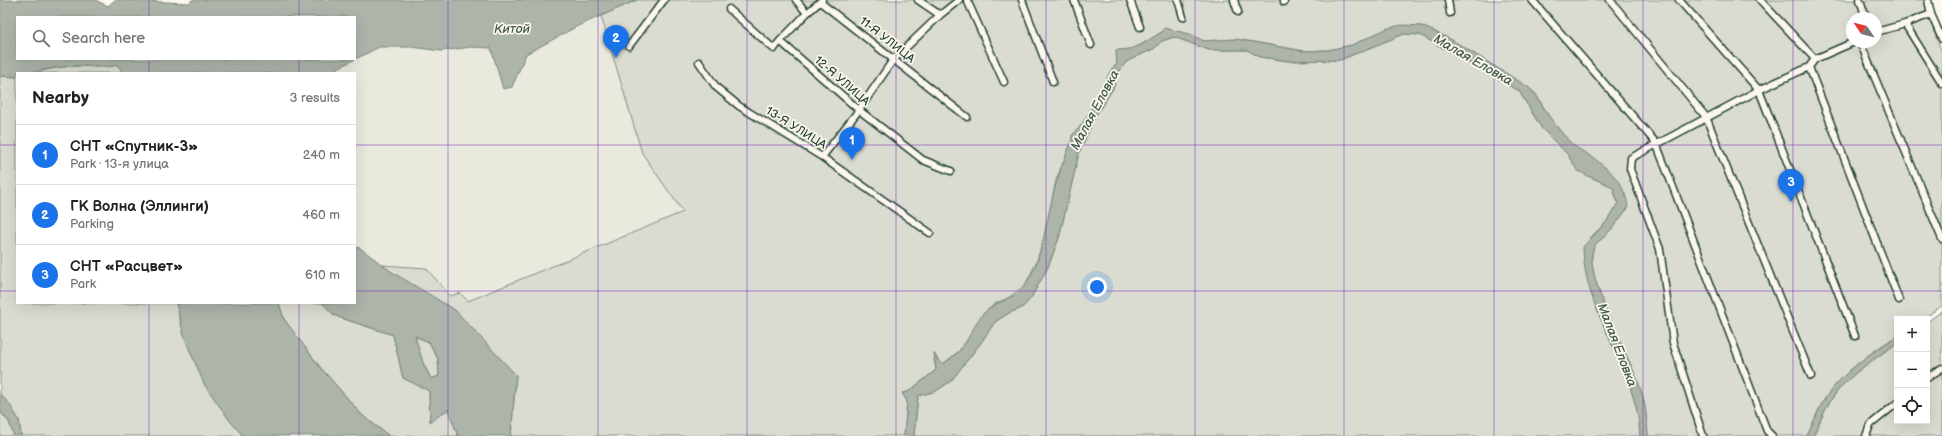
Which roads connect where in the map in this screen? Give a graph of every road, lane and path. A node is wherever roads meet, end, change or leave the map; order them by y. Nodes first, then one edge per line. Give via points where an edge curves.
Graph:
1 (664, 0) edge
2 (796, 0) edge
3 (918, 0) edge
4 (960, 0) edge
5 (967, 0) edge
6 (1022, 0) edge
7 (1074, 0) edge
8 (1130, 0) edge
9 (1178, 0) edge
10 (1234, 0) edge
11 (1448, 0) edge
12 (1532, 0) edge
13 (1610, 0) edge
14 (1679, 0) edge
15 (1760, 0) edge
16 (1860, 0) edge
17 (1928, 0) edge
18 (821, 1) edge
19 (729, 9) dead end
20 (1238, 12) dead end
21 (1864, 12) edge
22 (807, 13) junction
23 (1450, 13) dead end
24 (1931, 14) junction
25 (940, 16) junction
26 (1183, 17) dead end
27 (1905, 24) junction
28 (1140, 27) dead end
29 (1882, 30) edge
30 (1942, 39) edge
31 (780, 41) junction
32 (1091, 45) dead end
33 (1846, 45) edge
34 (629, 46) dead end
35 (1862, 48) edge
36 (1815, 59) junction
37 (893, 60) junction
38 (699, 62) dead end
39 (1809, 67) junction
40 (1004, 82) dead end
41 (1053, 82) dead end
42 (1942, 83) edge
43 (1759, 90) junction
44 (859, 110) junction
45 (967, 117) dead end
46 (1706, 117) junction
47 (1656, 143) junction
48 (822, 157) junction
49 (951, 171) dead end
50 (930, 233) dead end
51 (1942, 239) edge
52 (1899, 300) dead end
53 (1855, 336) dead end
54 (1942, 368) edge
55 (1811, 376) dead end
56 (1930, 376) edge
57 (1894, 405) edge
58 (1703, 436) edge
59 (1772, 436) edge
60 (1866, 436) edge

1 - 34 street
2 - 22 street
3 - 25 street
4 - 25 street
5 - 40 street
6 - 41 street
7 - 32 street
8 - 28 street
9 - 26 street
10 - 20 street
11 - 23 street
12 - 47 street
13 - 46 street
14 - 43 street
15 - 36 street
16 - 21 street
17 - 24 street
18 - 22 street, 11-Я УЛИЦА
18 - 37 street, 11-Я УЛИЦА
19 - 31 street via 774,49
22 - 31 street, 11-Я УЛИЦА
24 - 27 street
24 - 30 street
25 - 37 street
27 - 29 street
27 - 42 street
31 - 44 street, 12-Я УЛИЦА
33 - 36 street
35 - 51 street
36 - 39 street
37 - 44 street
37 - 45 street, 11-Я УЛИЦА
38 - 48 street, 13-Я УЛИЦА via 716,87 739,106
39 - 43 street
39 - 52 street
43 - 46 street
43 - 53 street
44 - 48 street
44 - 49 street, 12-Я УЛИЦА via 923,160
46 - 47 street
46 - 55 street
47 - 58 street via 1631,158 1630,169 1660,249 1673,343
47 - 59 street via 1767,431
48 - 50 street, 13-Я УЛИЦА
54 - 56 street
57 - 60 street via 1870,425

